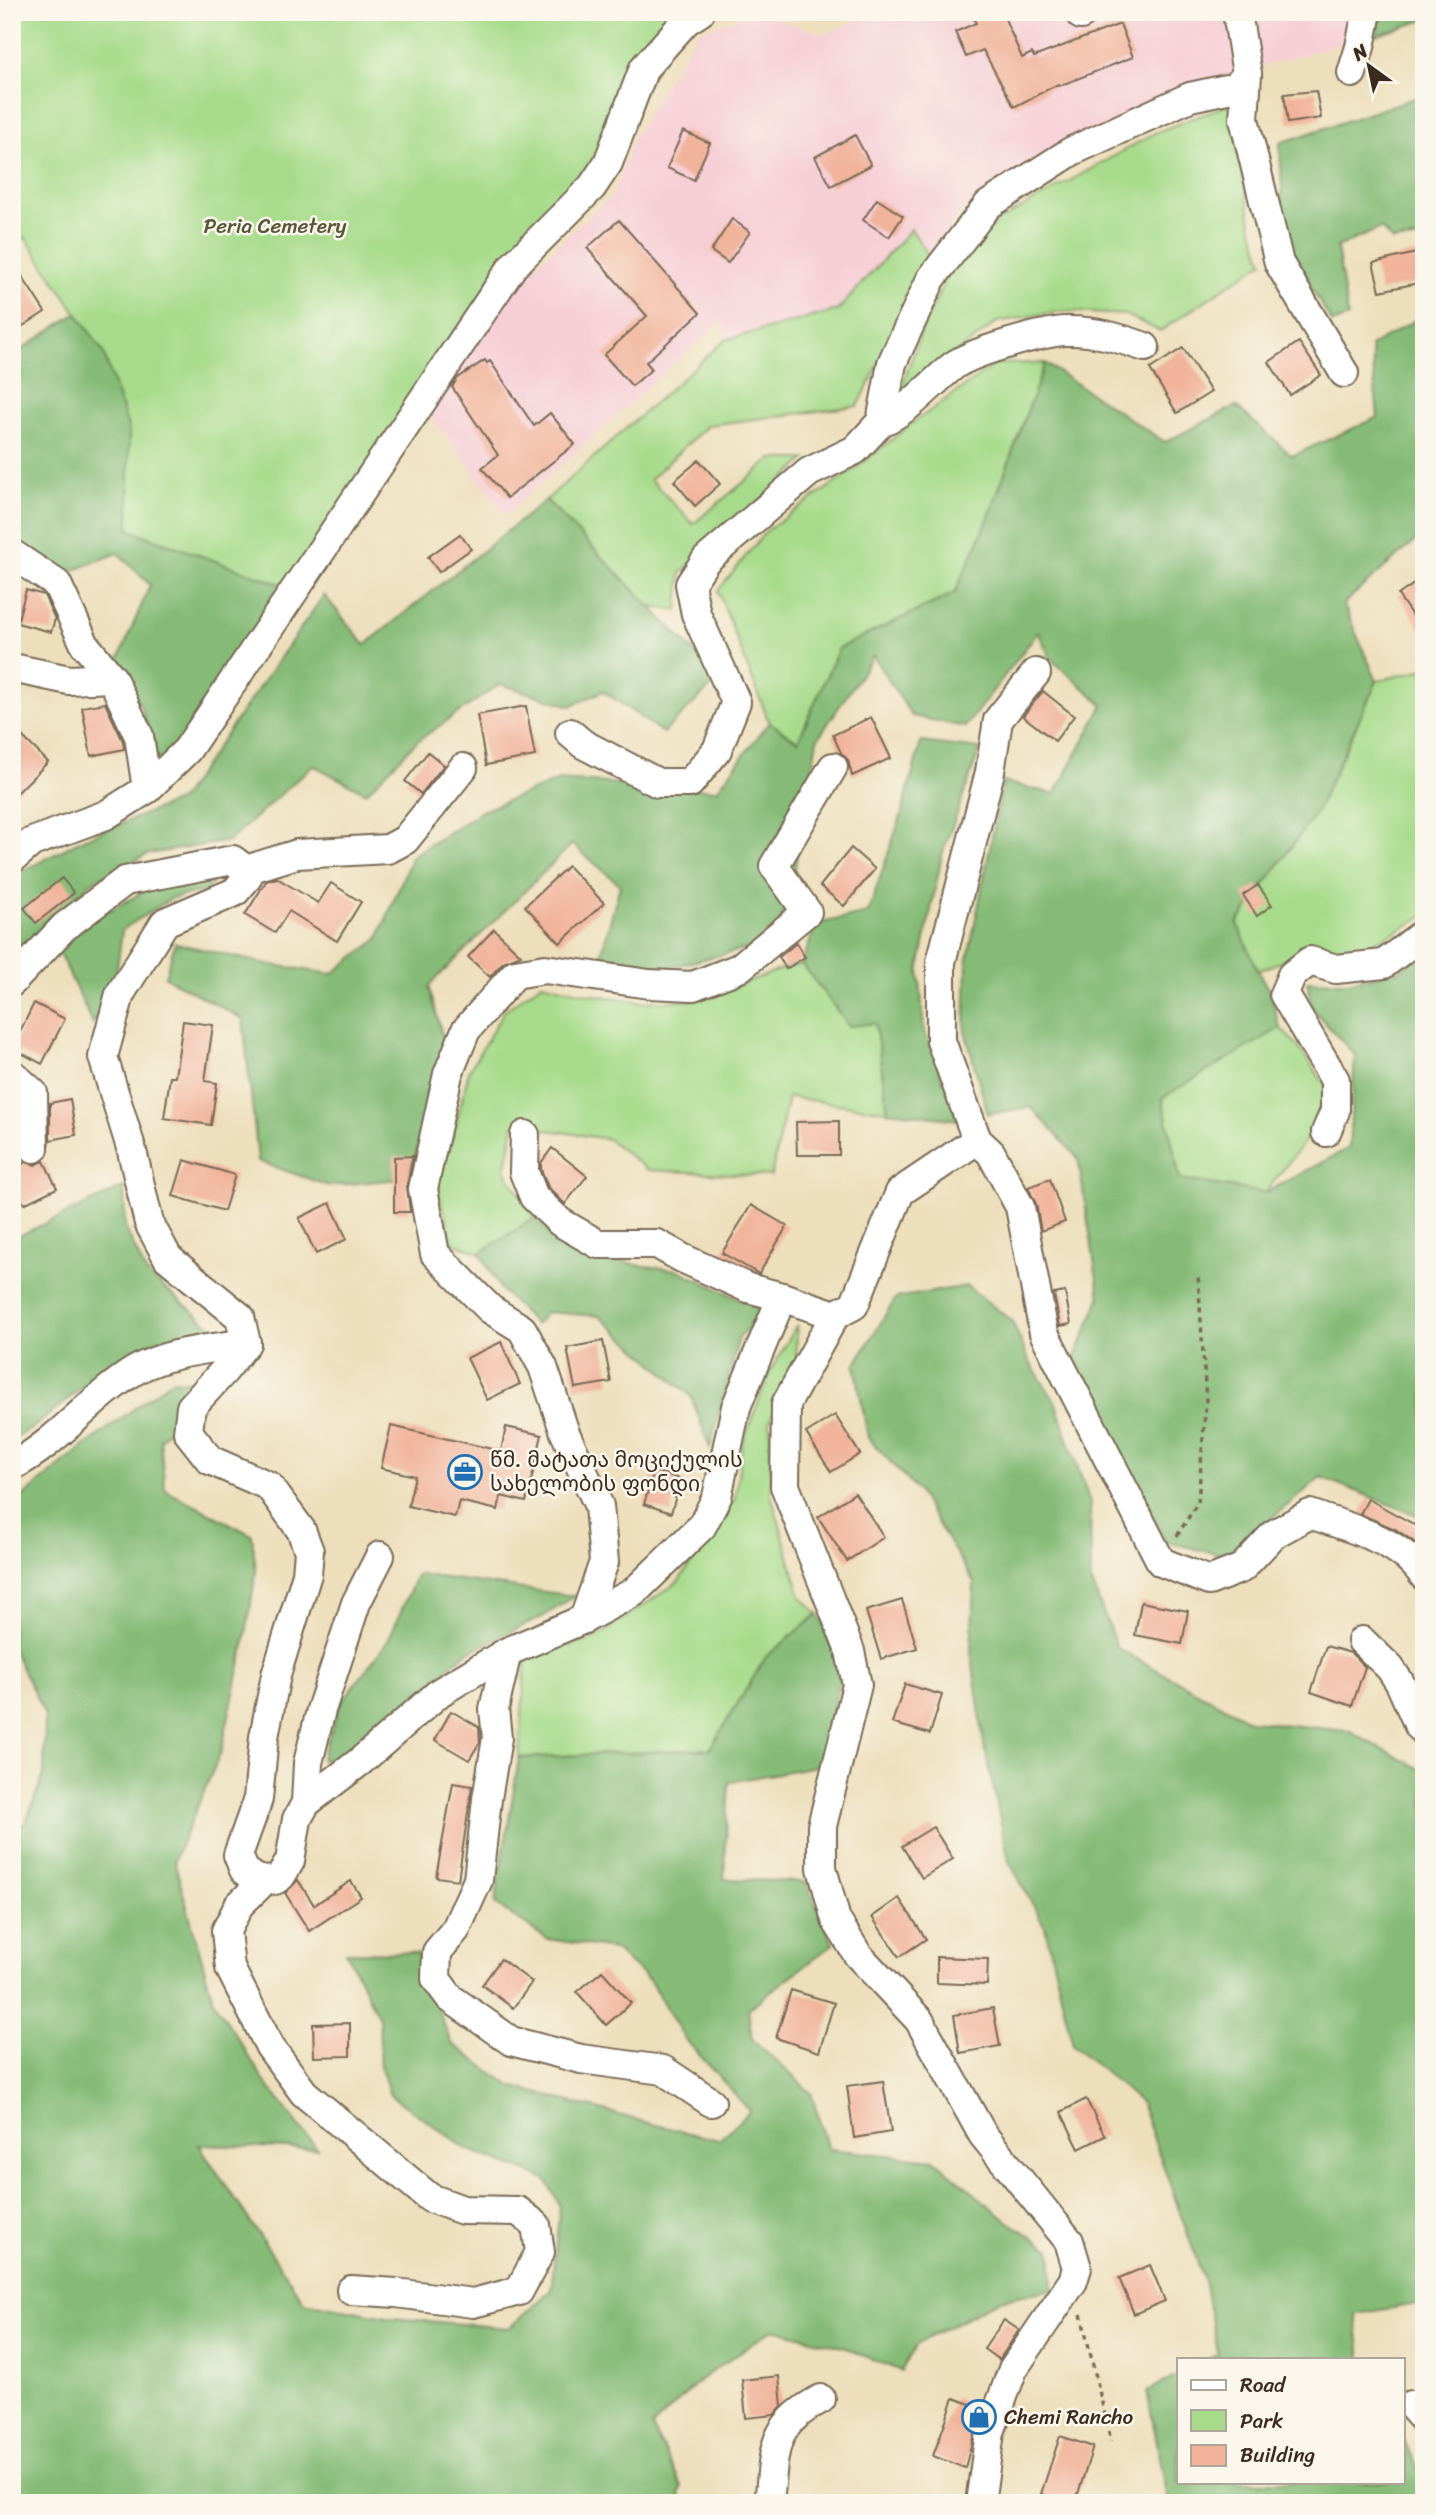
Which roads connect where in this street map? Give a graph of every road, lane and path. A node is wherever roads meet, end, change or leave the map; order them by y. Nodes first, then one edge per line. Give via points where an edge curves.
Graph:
1 (700, 12) edge
2 (1237, 12) edge
3 (1367, 12) edge
4 (1352, 72) dead end
5 (1247, 74) junction
6 (1145, 347) dead end
7 (1344, 373) dead end
8 (881, 422) junction
9 (12, 554) edge
10 (12, 668) edge
11 (1036, 673) dead end
12 (112, 678) junction
13 (570, 733) dead end
14 (833, 767) dead end
15 (463, 768) dead end
16 (147, 789) junction
17 (12, 859) edge
18 (246, 870) junction
19 (1424, 933) edge
20 (12, 982) edge
21 (12, 1074) edge
22 (1326, 1132) dead end
23 (526, 1135) dead end
24 (977, 1140) junction
25 (34, 1148) dead end
26 (1198, 1274) dead end
27 (782, 1297) junction
28 (835, 1315) junction
29 (246, 1343) junction
30 (12, 1466) edge
31 (380, 1556) dead end
32 (1161, 1562) junction
33 (1424, 1576) edge
34 (583, 1619) junction
35 (1362, 1640) dead end
36 (506, 1652) junction
37 (1424, 1731) edge
38 (306, 1803) junction
39 (264, 1881) junction
40 (711, 2102) dead end
41 (1073, 2281) junction
42 (351, 2290) dead end
43 (821, 2399) dead end
44 (1111, 2441) dead end
45 (769, 2503) edge
46 (980, 2503) edge

1 - 16 street via 686,20 644,68 608,163 592,187 513,266 187,750
2 - 5 street
3 - 4 street
5 - 7 street via 1244,119 1279,263
5 - 8 street via 1236,87 1190,97 1072,151 988,205 931,279 892,363
6 - 8 street via 1108,334 1065,331 989,349 955,364 899,415
8 - 13 street via 855,450 809,472 706,560 690,584 696,614 736,702 717,750 690,783 658,783
9 - 12 street via 57,584 85,645
10 - 12 street via 69,680
11 - 24 street via 998,720 990,772 941,962 941,1041
12 - 16 street via 139,736
14 - 34 street via 774,866 807,912 739,968 693,986 649,985 545,970 515,974 466,1030 448,1074 423,1189 435,1254 491,1309 522,1329 543,1367 565,1433 599,1506 604,1562
15 - 18 street via 405,840 388,849 297,854
16 - 17 street via 106,815 32,842
18 - 20 street via 233,860 125,881 64,927
18 - 29 street via 247,878 235,892 164,922 120,994 103,1057 149,1223 168,1258 240,1317
19 - 22 street via 1384,964 1336,969 1310,961 1292,975 1284,993 1335,1080 1335,1111
21 - 25 street via 33,1093
23 - 27 street via 524,1172 534,1197 560,1222 598,1244 657,1244 748,1288
24 - 28 street via 900,1192 854,1305
24 - 32 street via 991,1153 1020,1208 1044,1333
26 - 32 path via 1206,1401 1198,1502
27 - 28 street
27 - 34 street via 736,1407 717,1497 702,1526 634,1592
28 - 41 street via 786,1404 785,1486 850,1651 857,1685 822,1826 822,1868 836,1920 858,1955 919,2020 983,2135 1069,2241 1077,2268
29 - 30 street via 176,1356 137,1370 35,1454
29 - 39 street via 191,1406 188,1432 210,1460 269,1486 302,1530 309,1551 307,1574 276,1675 258,1799 239,1855 244,1870
31 - 38 street via 356,1603 321,1710 308,1763
32 - 33 street via 1209,1581 1242,1568 1274,1534 1310,1514 1377,1538 1416,1563
34 - 36 street
35 - 37 street via 1390,1668
36 - 38 street via 440,1692
36 - 40 street via 494,1709 497,1738 478,1880 456,1929 436,1952 436,1979 450,1998 511,2041 581,2059 663,2070
38 - 39 street via 297,1819 287,1867 275,1880
39 - 42 street via 239,1905 226,1931 230,1968 270,2047 304,2093 430,2198 463,2210 518,2211 536,2225 540,2252 519,2291 473,2303
41 - 44 path
41 - 46 street via 1013,2368 990,2432
43 - 45 street via 786,2423 771,2467

